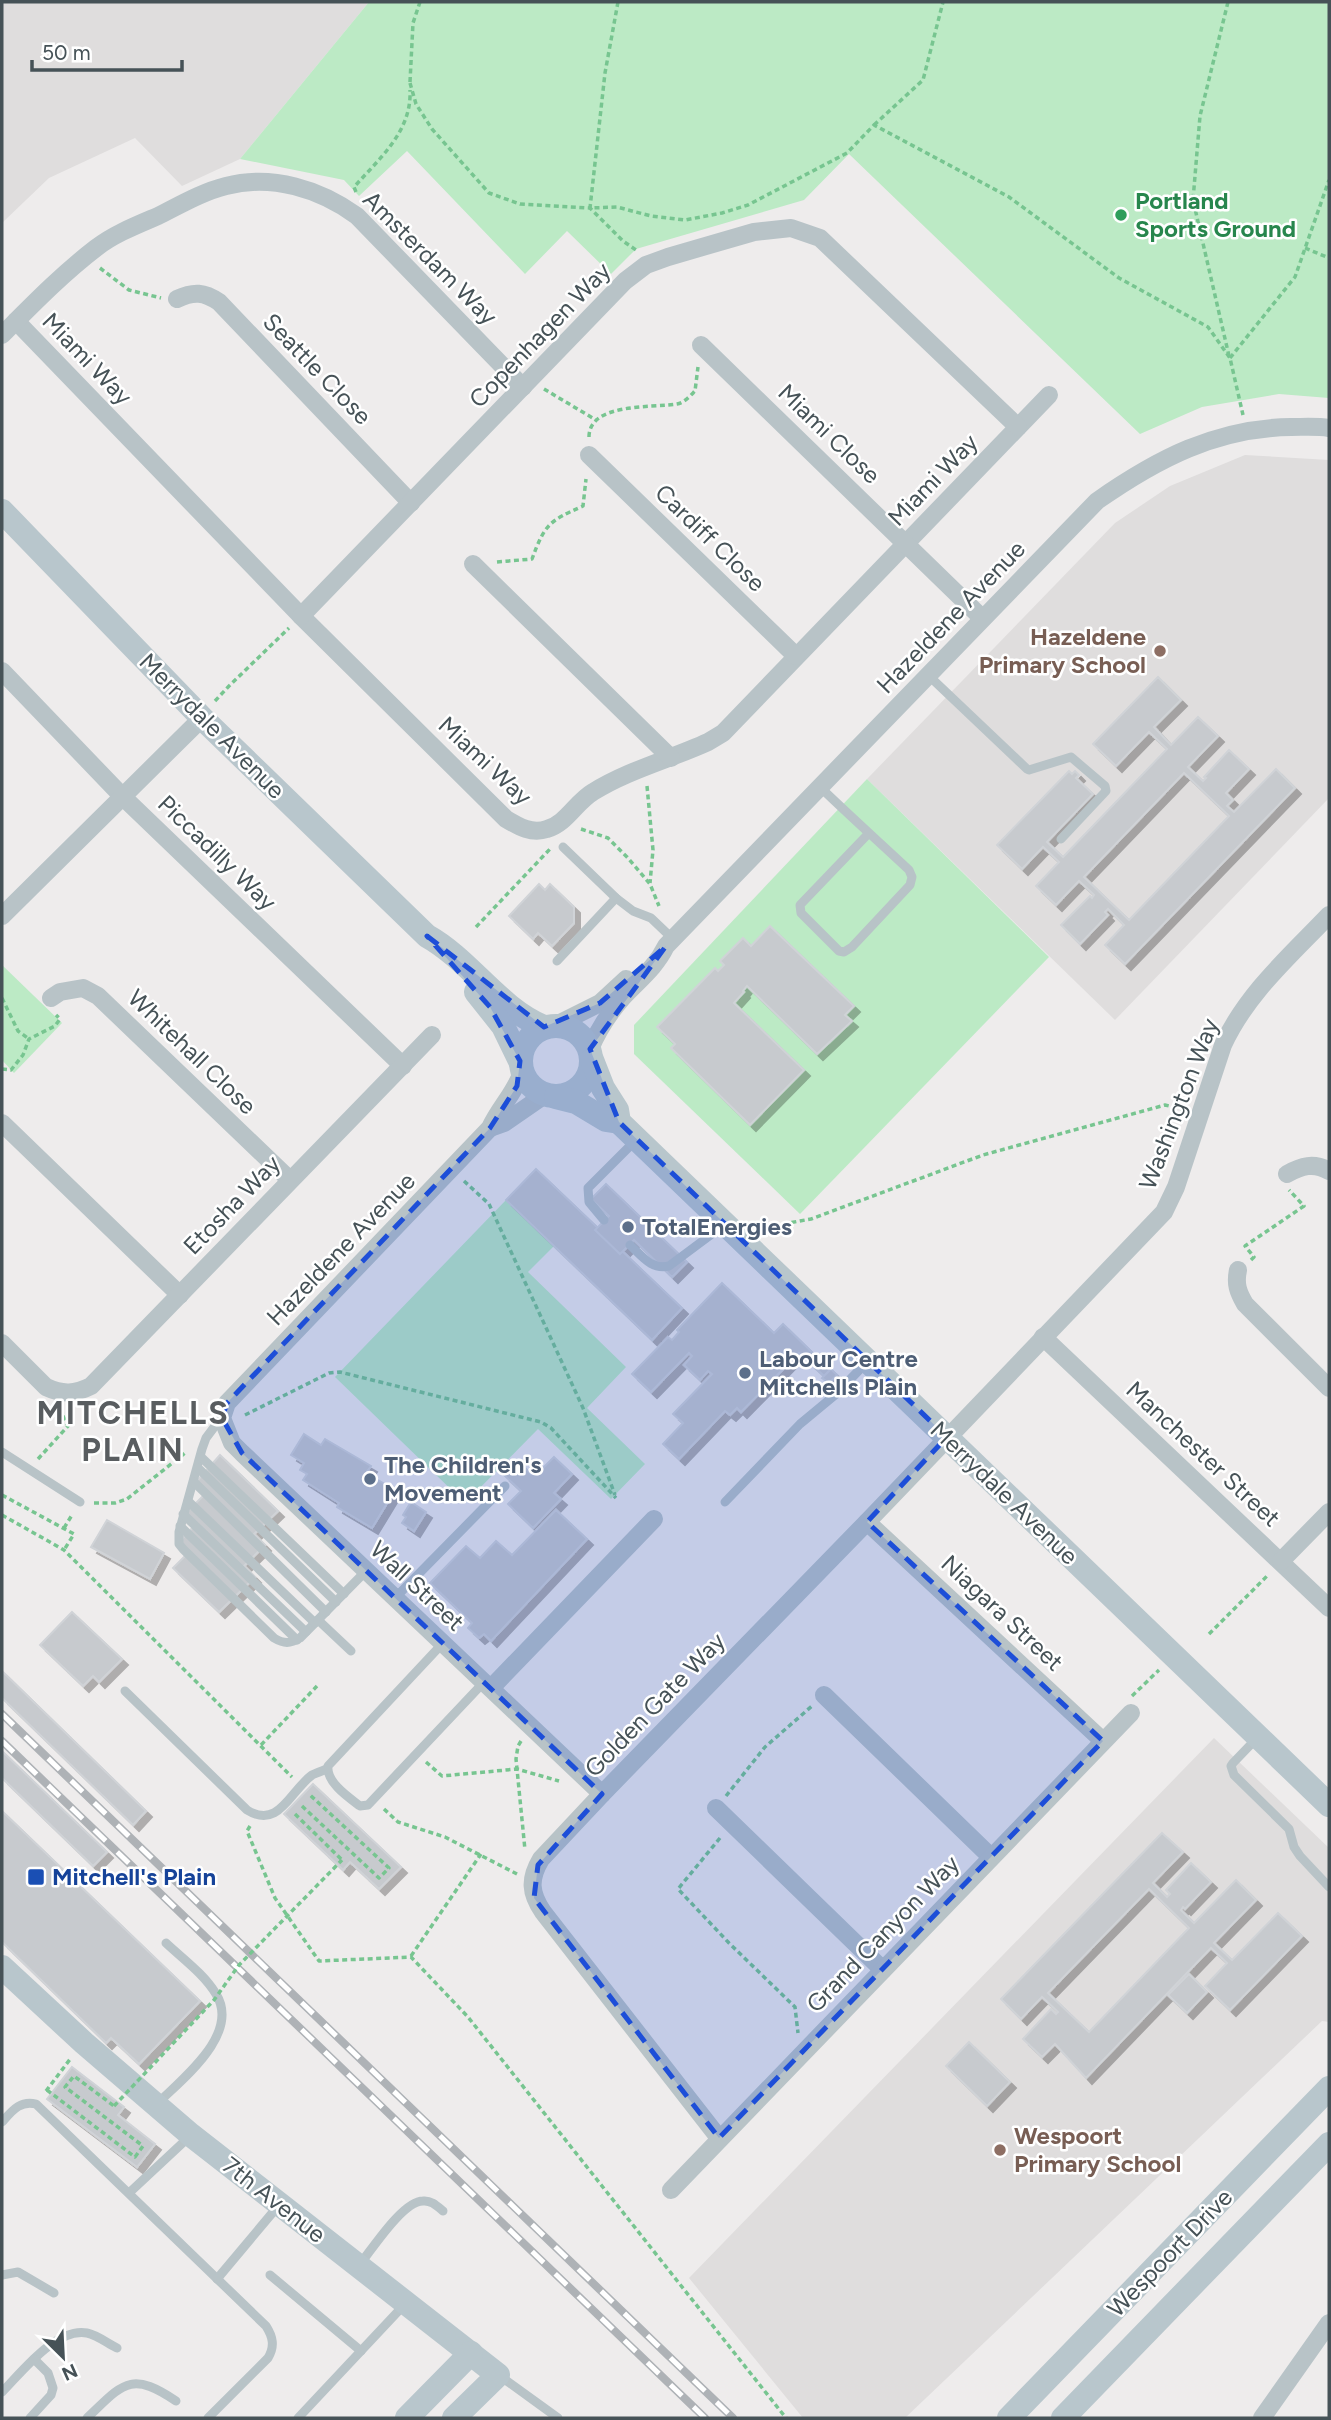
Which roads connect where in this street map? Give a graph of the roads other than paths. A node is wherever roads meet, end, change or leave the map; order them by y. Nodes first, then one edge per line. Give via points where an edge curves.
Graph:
1 (177, 299) road end
2 (16, 321) junction
3 (2, 335) edge
4 (701, 345) road end
5 (523, 387) junction
6 (1049, 395) dead end
7 (1018, 427) junction
8 (1329, 428) edge
9 (589, 455) road end
10 (411, 503) junction
11 (2, 511) edge
12 (905, 542) junction
13 (473, 564) road end
14 (300, 616) junction
15 (982, 618) junction
16 (796, 656) junction
17 (2, 671) edge
18 (928, 675) junction
19 (202, 718) junction
20 (671, 758) junction
21 (820, 787) junction
22 (122, 796) junction
23 (869, 833) junction
24 (1060, 839) dead end
25 (563, 848) dead end
26 (616, 898) junction
27 (4, 909) edge
28 (1329, 915) edge
29 (427, 936) junction
30 (669, 942) junction
31 (556, 961) dead end
32 (52, 1005) road end
33 (550, 1026) junction
34 (432, 1035) dead end
35 (591, 1054) junction
36 (403, 1066) junction
37 (521, 1067) junction
38 (551, 1096) junction
39 (619, 1122) junction
40 (2, 1123) edge
41 (490, 1128) junction
42 (637, 1139) junction
43 (1329, 1171) edge
44 (1287, 1174) road end
45 (290, 1180) junction
46 (604, 1220) dead end
47 (725, 1224) junction
48 (630, 1245) dead end
49 (1238, 1270) road end
50 (180, 1294) junction
51 (1042, 1337) junction
52 (2, 1343) edge
53 (867, 1362) junction
54 (1329, 1388) edge
55 (224, 1410) junction
56 (947, 1437) junction
57 (2, 1452) edge
58 (201, 1457) junction
59 (198, 1468) junction
60 (194, 1482) junction
61 (505, 1486) dead end
62 (188, 1501) junction
63 (80, 1502) road end
64 (725, 1502) dead end
65 (1329, 1512) edge
66 (183, 1514) junction
67 (653, 1519) dead end
68 (867, 1522) junction
69 (180, 1526) junction
70 (1281, 1562) junction
71 (365, 1572) junction
72 (344, 1594) junction
73 (394, 1600) junction
74 (336, 1602) junction
75 (1329, 1608) edge
76 (326, 1612) junction
77 (317, 1622) junction
78 (306, 1632) junction
79 (297, 1640) junction
80 (443, 1643) junction
81 (351, 1651) dead end
82 (488, 1684) junction
83 (125, 1691) dead end
84 (824, 1695) road end
85 (1131, 1713) road end
86 (1258, 1737) junction
87 (1104, 1741) junction
88 (327, 1769) junction
89 (602, 1794) junction
90 (1329, 1805) edge
91 (716, 1808) road end
92 (991, 1857) junction
93 (1329, 1887) edge
94 (166, 1943) dead end
95 (2, 1967) edge
96 (883, 1970) junction
97 (1329, 2088) edge
98 (155, 2105) junction
99 (2, 2122) edge
100 (191, 2135) junction
101 (719, 2138) junction
102 (1329, 2144) edge
103 (671, 2190) dead end
104 (129, 2193) junction
105 (279, 2205) junction
106 (443, 2211) dead end
107 (359, 2266) junction
108 (2, 2275) edge
109 (270, 2275) dead end
110 (217, 2279) junction
111 (54, 2293) dead end
112 (407, 2302) junction
113 (1329, 2323) edge
114 (117, 2348) dead end
115 (361, 2351) junction
116 (471, 2353) junction
117 (34, 2359) junction
118 (498, 2375) junction
119 (2, 2392) edge
120 (176, 2401) dead end
121 (90, 2417) edge
122 (30, 2418) edge
123 (208, 2418) edge
124 (298, 2418) edge
125 (407, 2418) edge
126 (454, 2418) edge
127 (558, 2418) edge
128 (1009, 2418) edge
129 (1063, 2418) edge
130 (1262, 2418) edge

1 - 10 street, Seattle Close via 198,292 219,302
2 - 3 street, Amsterdam Way
2 - 5 street, Amsterdam Way via 86,256 116,235 227,186 287,184 344,207
2 - 14 street, Miami Way
4 - 12 street, Miami Close
5 - 7 street, Copenhagen Way via 646,265 775,228 791,228 808,233 835,252
5 - 10 street, Copenhagen Way
6 - 7 street, Miami Way
7 - 12 street, Miami Way
8 - 15 street, Hazeldene Avenue via 1276,427 1214,439 1177,452 1133,476 1097,501
9 - 16 street, Cardiff Close
10 - 14 street, Copenhagen Way
11 - 19 street, Merrydale Avenue
12 - 15 street, Miami Close
12 - 16 street, Miami Way
13 - 20 street
14 - 20 street, Miami Way via 518,827 531,831 553,827 593,792
15 - 18 street, Hazeldene Avenue
16 - 20 street, Miami Way via 723,733
17 - 22 street, Piccadilly Way
18 - 21 street, Hazeldene Avenue
18 - 24 lane via 1029,770 1071,757 1105,786 1106,791
19 - 22 street
19 - 29 street, Merrydale Avenue
21 - 23 lane
21 - 30 street, Hazeldene Avenue
22 - 27 street
22 - 36 street, Piccadilly Way
23 - 23 lane via 909,870 912,882 852,947 839,951 801,913 800,905
25 - 26 lane
26 - 30 lane via 651,918
26 - 31 lane
28 - 51 street, Washington Way via 1247,1002 1223,1045 1164,1212
29 - 33 street, Merrydale Avenue via 445,946 519,1012
29 - 37 street, Merrydale Avenue via 437,954 490,1007
30 - 33 street, Hazeldene Avenue via 600,1003
30 - 35 street, Hazeldene Avenue via 659,960 617,1005 597,1034
32 - 45 street, Whitehall Close via 61,992 83,988 98,996
33 - 35 street via 577,1031
33 - 37 street via 527,1040
34 - 36 street, Etosha Way
35 - 38 street via 590,1071 578,1089
35 - 39 street, Merrydale Avenue
36 - 45 street, Etosha Way
37 - 38 street via 536,1090
37 - 41 street, Hazeldene Avenue via 517,1086
38 - 39 street, Merrydale Avenue
38 - 41 street, Hazeldene Avenue
39 - 42 street, Merrydale Avenue
40 - 50 street
41 - 55 street, Hazeldene Avenue
42 - 46 lane via 588,1188 589,1202
42 - 47 street, Merrydale Avenue
43 - 44 street via 1312,1165
45 - 50 street, Etosha Way
47 - 48 lane via 660,1268
47 - 53 street, Merrydale Avenue
49 - 54 street via 1238,1291 1245,1304
50 - 52 street, Etosha Way via 91,1386 58,1399
51 - 56 street, Golden Gate Way
51 - 70 street, Manchester Street
53 - 56 street, Merrydale Avenue
53 - 64 lane
55 - 58 lane via 206,1438
55 - 71 street, Wall Street via 232,1443
56 - 68 street, Golden Gate Way
56 - 86 street, Merrydale Avenue
57 - 63 lane
58 - 59 lane
58 - 72 lane
59 - 60 lane
59 - 74 lane
60 - 62 lane
60 - 76 lane
61 - 73 lane
62 - 66 lane
62 - 77 lane
65 - 70 street
66 - 69 lane
66 - 78 lane
67 - 82 street
68 - 87 street, Niagara Street
68 - 89 street, Golden Gate Way
69 - 79 lane
69 - 79 lane via 179,1544 197,1564 274,1638 283,1643
70 - 75 street, Manchester Street
71 - 72 lane
71 - 73 street, Wall Street
72 - 74 lane
73 - 80 street, Wall Street
74 - 76 lane
76 - 77 lane
77 - 78 lane
77 - 81 lane
78 - 79 lane
80 - 82 street, Wall Street
80 - 88 lane
82 - 88 lane via 368,1805 360,1806 330,1778
82 - 89 street, Wall Street
83 - 88 lane via 256,1816 276,1812 313,1775
84 - 92 street
85 - 87 street, Grand Canyon Way
86 - 90 street, Merrydale Avenue
86 - 93 lane via 1231,1766 1234,1775 1289,1829 1300,1856
87 - 92 street, Grand Canyon Way
89 - 101 street, Golden Gate Way via 534,1871 534,1898
91 - 96 street
92 - 96 street, Grand Canyon Way
94 - 98 lane via 216,1993 222,2020 202,2059
95 - 98 street, 7th Avenue
96 - 101 street, Grand Canyon Way
97 - 128 street, Wespoort Drive
98 - 100 street, 7th Avenue
99 - 104 lane via 25,2102 36,2104
100 - 104 lane
100 - 105 street, 7th Avenue
101 - 103 street, Grand Canyon Way
102 - 129 street, Wespoort Drive
104 - 110 lane
105 - 107 street, 7th Avenue
105 - 110 lane
106 - 107 lane via 425,2200 416,2202 396,2219
107 - 112 street, 7th Avenue
108 - 111 lane via 18,2272
109 - 115 lane
110 - 123 lane via 265,2326 273,2343 268,2358
112 - 115 lane
112 - 116 street, 7th Avenue
113 - 130 street
114 - 117 lane via 86,2333 72,2333
115 - 124 lane
116 - 118 street, 7th Avenue
116 - 125 street
117 - 119 lane
117 - 122 lane via 48,2373 53,2388
118 - 126 street
118 - 127 lane, 7th Avenue
120 - 121 lane via 155,2386 134,2383 110,2397

